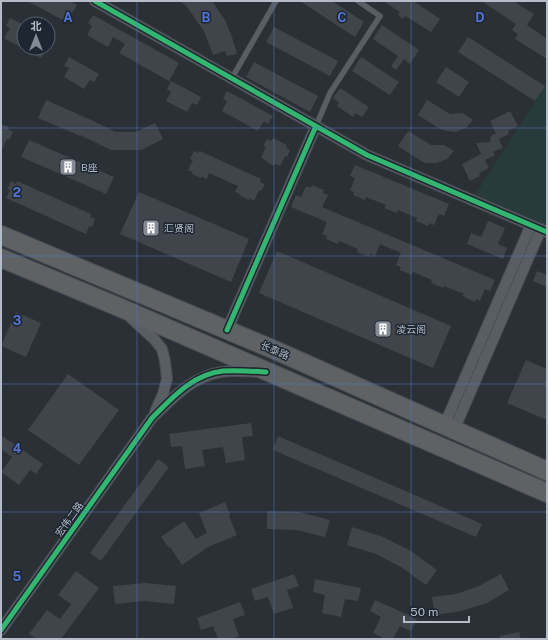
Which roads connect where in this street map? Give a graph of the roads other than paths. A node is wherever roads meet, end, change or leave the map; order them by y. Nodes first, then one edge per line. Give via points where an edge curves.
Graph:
1 (95, 1) edge
2 (276, 1) edge
3 (358, 1) edge
4 (232, 78) junction
5 (316, 126) junction
6 (540, 229) edge
7 (1, 235) edge
8 (1, 258) edge
9 (121, 308) junction
10 (227, 330) junction
11 (266, 372) junction
12 (152, 418) junction
13 (449, 428) junction
14 (547, 471) edge
15 (547, 493) edge
16 (1, 630) edge

1 - 4 street
2 - 4 lane
3 - 5 lane via 380,16 330,94
4 - 5 street
5 - 6 street via 367,154
5 - 10 street
6 - 13 street
7 - 10 highway, 长泰路
8 - 9 highway
9 - 11 highway
9 - 12 street via 162,349 167,379
10 - 13 highway, 长泰路
11 - 12 street via 222,371 207,375 181,390
11 - 15 highway
12 - 16 street, 宏伟二路
13 - 14 highway, 长泰路

